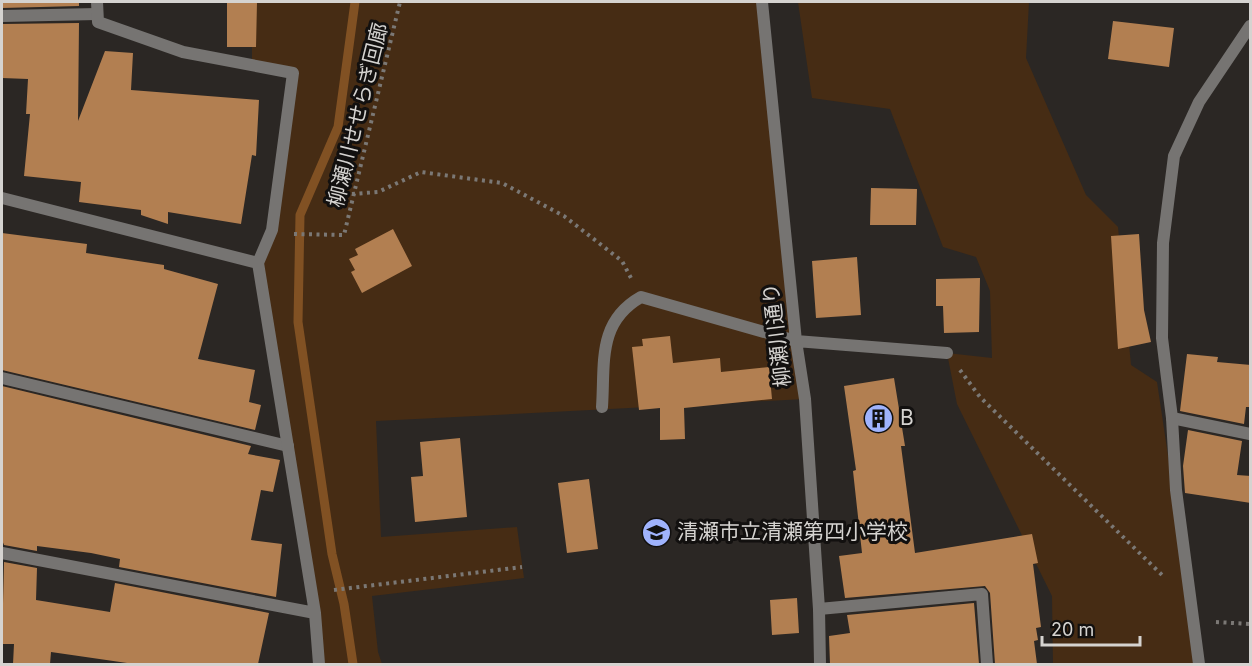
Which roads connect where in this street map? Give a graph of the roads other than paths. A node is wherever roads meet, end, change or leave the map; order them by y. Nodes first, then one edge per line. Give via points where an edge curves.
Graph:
1 (762, 2) edge
2 (97, 8) edge
3 (2, 16) edge
4 (1251, 26) edge
5 (2, 198) edge
6 (258, 263) junction
7 (796, 340) junction
8 (947, 352) road end
9 (2, 378) edge
10 (602, 407) dead end
11 (1172, 418) junction
12 (1251, 434) edge
13 (288, 446) junction
14 (2, 553) edge
15 (819, 609) junction
16 (315, 613) junction
17 (319, 664) edge
18 (820, 664) edge
19 (987, 664) edge
20 (1199, 664) edge

1 - 7 street, 柳瀬川通り
2 - 3 street
2 - 6 street via 98,22 183,52 293,72 272,230
4 - 11 street via 1198,102 1174,156 1163,243 1162,338
5 - 6 street
6 - 13 street
7 - 8 street
7 - 10 street via 641,297 625,306 607,335
7 - 15 street, 柳瀬川通り via 805,399
9 - 13 street
11 - 12 street
11 - 20 street via 1176,490
13 - 16 street
14 - 16 street
15 - 18 street, 柳瀬川通り
15 - 19 street via 982,594
16 - 17 street

